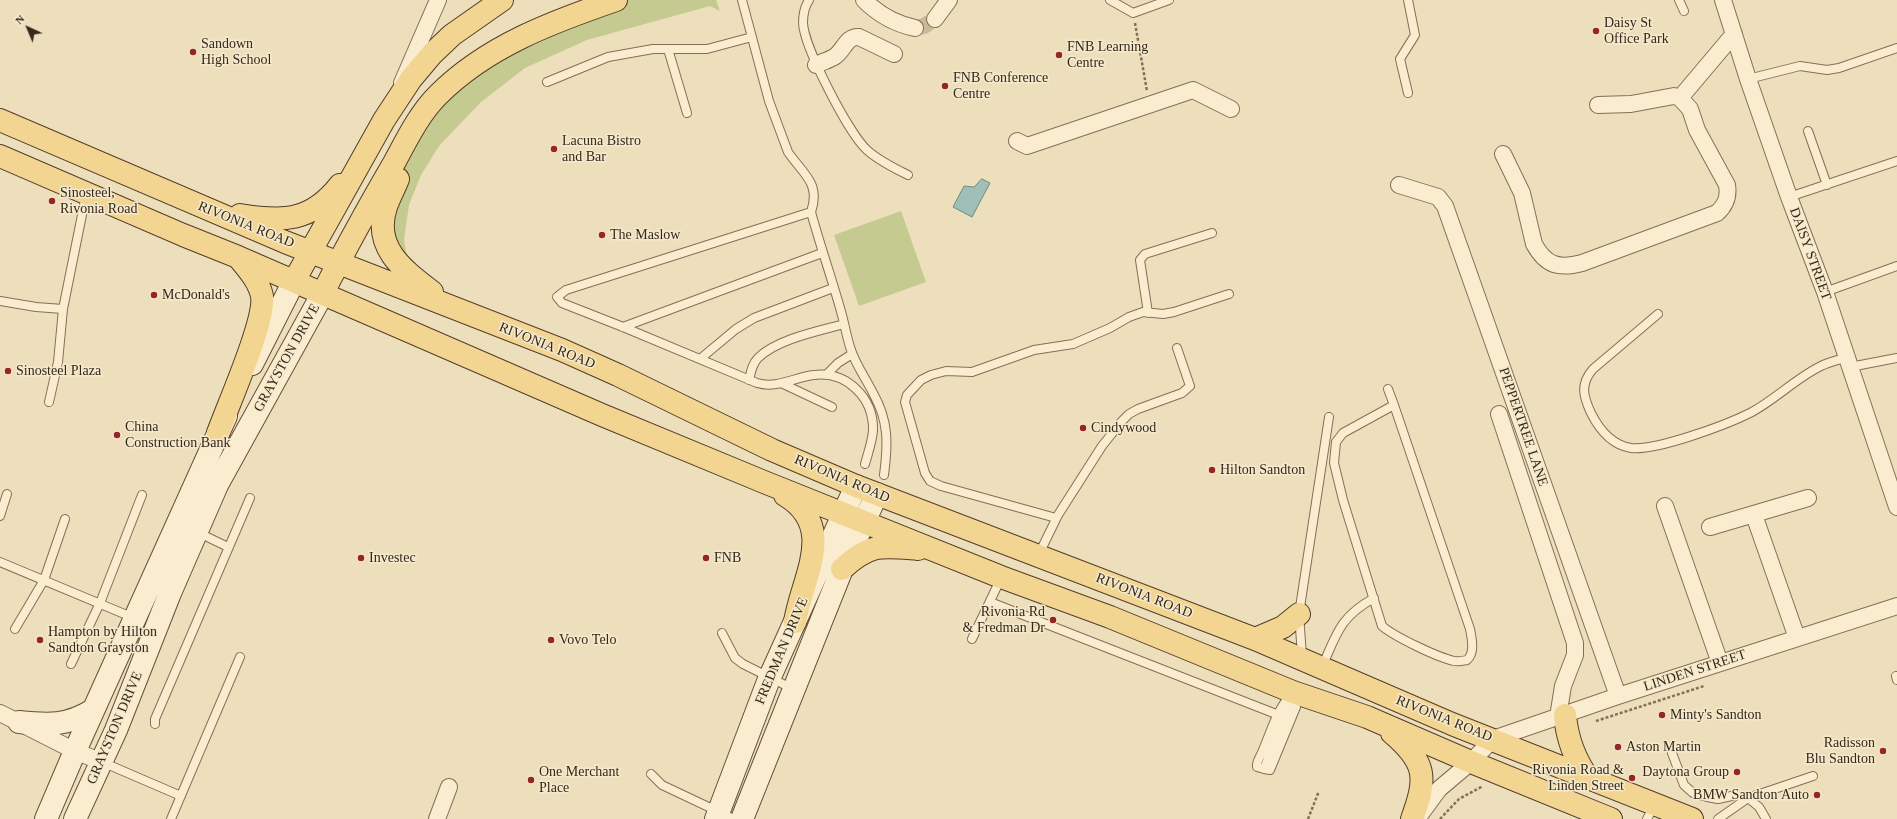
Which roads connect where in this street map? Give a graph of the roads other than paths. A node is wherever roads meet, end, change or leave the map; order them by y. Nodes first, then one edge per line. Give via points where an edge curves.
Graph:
1 (438, 0) edge
2 (502, 0) edge
3 (616, 0) edge
4 (742, 0) edge
5 (809, 0) edge
6 (864, 0) edge
7 (949, 0) edge
8 (1110, 0) edge
9 (1169, 0) edge
10 (1408, 0) edge
11 (1679, 0) edge
12 (1723, 0) edge
13 (1684, 12) dead end
14 (935, 19) tunnel mouth
15 (916, 28) tunnel mouth
16 (1734, 34) junction
17 (752, 37) junction
18 (1897, 48) edge
19 (668, 49) junction
20 (894, 54) dead end
21 (816, 65) junction
22 (1748, 79) junction
23 (547, 82) dead end
24 (1408, 93) dead end
25 (1680, 98) junction
26 (1150, 103) junction
27 (1598, 104) dead end
28 (428, 106) junction
29 (390, 108) junction
30 (1171, 108) dead end
31 (1231, 109) dead end
32 (687, 113) dead end
33 (0, 120) edge
34 (1090, 124) junction
35 (1105, 131) dead end
36 (1808, 131) dead end
37 (1028, 146) dead end
38 (1504, 154) dead end
39 (0, 156) edge
40 (365, 156) junction
41 (1897, 161) edge
42 (908, 175) dead end
43 (1400, 185) dead end
44 (1827, 185) junction
45 (87, 192) junction
46 (1789, 197) junction
47 (209, 210) junction
48 (810, 212) junction
49 (1212, 233) dead end
50 (311, 252) junction
51 (822, 253) junction
52 (238, 257) junction
53 (338, 263) junction
54 (1897, 266) edge
55 (294, 281) junction
56 (834, 288) junction
57 (1825, 292) junction
58 (323, 293) junction
59 (1229, 294) dead end
60 (0, 301) edge
61 (450, 306) junction
62 (62, 309) junction
63 (1148, 313) junction
64 (1658, 314) dead end
65 (844, 324) junction
66 (623, 327) junction
67 (1178, 348) dead end
68 (852, 354) junction
69 (1897, 358) edge
70 (700, 359) junction
71 (1849, 362) junction
72 (826, 375) junction
73 (748, 380) junction
74 (781, 383) junction
75 (1388, 389) dead end
76 (49, 402) dead end
77 (1394, 405) junction
78 (832, 407) dead end
79 (1499, 414) dead end
80 (1329, 417) dead end
81 (218, 433) junction
82 (865, 464) dead end
83 (764, 482) junction
84 (880, 484) junction
85 (856, 486) junction
86 (7, 494) dead end
87 (142, 495) dead end
88 (250, 498) dead end
89 (1808, 498) dead end
90 (1665, 506) dead end
91 (1897, 507) edge
92 (843, 513) junction
93 (1754, 515) junction
94 (0, 516) edge
95 (1056, 518) junction
96 (66, 519) dead end
97 (864, 521) junction
98 (1710, 527) dead end
99 (197, 532) junction
100 (228, 547) junction
101 (935, 550) junction
102 (1038, 557) junction
103 (0, 562) edge
104 (842, 569) junction
105 (1001, 577) junction
106 (44, 580) junction
107 (1137, 593) junction
108 (1374, 598) junction
109 (990, 602) junction
110 (100, 604) junction
111 (1897, 606) edge
112 (1299, 614) junction
113 (134, 618) junction
114 (794, 622) junction
115 (1125, 624) junction
116 (15, 630) dead end
117 (722, 633) dead end
118 (1797, 638) junction
119 (972, 639) dead end
120 (1255, 639) junction
121 (240, 657) dead end
122 (1720, 663) junction
123 (71, 664) dead end
124 (1312, 664) junction
125 (769, 679) junction
126 (794, 690) junction
127 (1293, 692) junction
128 (1618, 696) junction
129 (93, 710) junction
130 (0, 713) edge
131 (1276, 714) junction
132 (1562, 716) junction
133 (1366, 717) junction
134 (19, 722) junction
135 (155, 724) dead end
136 (1493, 739) junction
137 (75, 751) junction
138 (1672, 753) dead end
139 (102, 762) junction
140 (1471, 762) junction
141 (651, 774) dead end
142 (1813, 776) dead end
143 (1588, 778) junction
144 (450, 787) dead end
145 (181, 796) junction
146 (1748, 798) junction
147 (1651, 812) edge
148 (723, 816) edge
149 (46, 819) edge
150 (75, 819) edge
151 (172, 819) edge
152 (437, 819) edge
153 (742, 819) edge
154 (1412, 819) edge
155 (1417, 819) edge
156 (1611, 819) edge
157 (1692, 819) edge
158 (1718, 819) edge
159 (1766, 819) edge

1 - 29 street
2 - 29 main road, GRAYSTON DRIVE via 461,28 432,54
3 - 28 main road, GRAYSTON DRIVE via 547,24 512,41 464,73 438,94
4 - 17 lane
5 - 21 lane via 805,5 803,22 806,40
6 - 15 street via 891,20
7 - 14 street
8 - 9 lane via 1133,13
10 - 24 lane via 1415,35 1400,59
11 - 13 lane
12 - 16 street, DAISY STREET
16 - 22 street, DAISY STREET
16 - 25 street
17 - 19 lane via 707,49
17 - 48 lane via 769,101 788,152 792,160 806,173 813,188
18 - 22 lane via 1839,68 1827,70 1800,66
19 - 23 lane via 608,57
19 - 32 lane
20 - 21 street via 855,36 835,56
21 - 42 lane via 860,144 878,159
22 - 46 street, DAISY STREET
25 - 27 street via 1670,96 1631,104
25 - 38 street via 1690,109 1697,130 1727,185 1725,206 1717,213 1582,263 1553,265 1537,249 1522,193
26 - 30 street
26 - 31 street via 1193,90
26 - 34 street
28 - 53 main road, GRAYSTON DRIVE via 402,147
28 - 61 main road via 386,208 384,233 387,246 399,265
29 - 40 main road, GRAYSTON DRIVE
33 - 47 main road, RIVONIA ROAD
34 - 35 street
34 - 37 street
36 - 44 lane
39 - 45 main road, RIVONIA ROAD
40 - 47 main road via 324,202 300,216 267,218
40 - 50 main road, GRAYSTON DRIVE
41 - 44 lane
43 - 128 street, PEPPERTREE LANE via 1438,198 1445,206
44 - 46 lane
45 - 52 main road, RIVONIA ROAD
45 - 62 lane
46 - 57 street, DAISY STREET
47 - 50 main road, RIVONIA ROAD
48 - 51 lane
48 - 66 lane via 566,290 557,297 562,303
49 - 63 lane via 1145,254 1140,260
50 - 53 main road, RIVONIA ROAD
50 - 55 main road, GRAYSTON DRIVE
51 - 56 lane
51 - 66 lane
52 - 55 main road, RIVONIA ROAD
52 - 81 main road via 258,286 262,307 253,340
53 - 58 main road, GRAYSTON DRIVE
53 - 61 main road, RIVONIA ROAD
54 - 57 lane
55 - 58 main road, RIVONIA ROAD
55 - 81 main road, GRAYSTON DRIVE
56 - 65 lane
56 - 70 lane via 754,318 736,329
57 - 71 street, DAISY STREET
58 - 83 main road, RIVONIA ROAD via 602,415
58 - 99 main road, GRAYSTON DRIVE via 232,457
59 - 63 lane via 1174,312
60 - 62 lane
61 - 85 main road, RIVONIA ROAD via 562,350 772,450
62 - 76 lane via 58,362
63 - 95 lane via 1129,317 1073,344 1034,350 972,372 946,371 931,375 907,395 905,402 925,473 930,481
64 - 71 lane via 1593,369 1584,384 1585,401 1594,419 1612,441 1631,448 1654,446 1713,428 1750,413 1822,365
65 - 68 lane
65 - 73 lane via 793,339 773,348 758,358
66 - 70 lane
67 - 95 lane via 1190,386 1182,393 1129,414 1102,446
68 - 72 lane via 838,362
68 - 84 lane via 878,402 885,422 888,446
69 - 71 lane
70 - 73 lane
71 - 91 street, DAISY STREET
72 - 74 lane via 810,375
72 - 82 lane via 848,382 860,392 869,409 873,432
73 - 74 lane via 763,385
74 - 78 lane
75 - 77 lane
77 - 108 lane via 1344,433 1336,442 1334,452 1334,463 1343,500
77 - 108 lane via 1470,629 1473,640 1469,659 1455,661 1391,632 1380,622
79 - 132 street via 1575,643 1575,656 1563,686
80 - 112 lane
81 - 113 main road, GRAYSTON DRIVE
83 - 92 main road, RIVONIA ROAD
83 - 114 main road via 789,498 803,511 814,538 812,558
84 - 85 main road, RIVONIA ROAD
84 - 97 main road, FREDMAN DRIVE
84 - 102 main road, RIVONIA ROAD
85 - 92 main road, FREDMAN DRIVE
86 - 94 lane
87 - 110 lane
88 - 100 lane
89 - 93 street
90 - 122 street
92 - 97 main road, RIVONIA ROAD
92 - 114 main road, FREDMAN DRIVE
93 - 98 street
93 - 118 street
95 - 102 lane
96 - 106 lane
97 - 101 main road, RIVONIA ROAD
97 - 104 main road, FREDMAN DRIVE
99 - 100 lane
99 - 139 main road, GRAYSTON DRIVE
100 - 135 lane
101 - 104 main road via 872,548 857,555
101 - 105 main road, RIVONIA ROAD
102 - 107 main road, RIVONIA ROAD
103 - 106 lane
104 - 126 main road, FREDMAN DRIVE
105 - 109 lane
105 - 115 main road, RIVONIA ROAD
106 - 110 lane
106 - 116 lane
107 - 115 main road
107 - 120 main road, RIVONIA ROAD
108 - 124 lane via 1358,607 1346,619
109 - 119 lane
109 - 131 lane
110 - 113 lane
110 - 123 lane
111 - 118 street, LINDEN STREET
112 - 120 main road via 1283,627
112 - 124 lane
113 - 129 main road, GRAYSTON DRIVE
114 - 125 main road, FREDMAN DRIVE
115 - 127 main road, RIVONIA ROAD
117 - 125 lane via 735,658
118 - 122 street, LINDEN STREET
120 - 124 main road, RIVONIA ROAD
121 - 145 lane
122 - 128 street, LINDEN STREET
124 - 136 main road, RIVONIA ROAD
125 - 126 lane
125 - 148 main road, FREDMAN DRIVE
126 - 153 main road, FREDMAN DRIVE
127 - 131 lane
127 - 131 lane via 1264,769 1257,767
127 - 133 main road, RIVONIA ROAD
128 - 132 street, LINDEN STREET
129 - 134 main road via 70,722
129 - 137 main road, GRAYSTON DRIVE
130 - 134 street
132 - 136 street, LINDEN STREET
132 - 143 main road via 1573,754
133 - 140 main road, RIVONIA ROAD
133 - 154 main road via 1396,737 1408,748 1418,764 1421,794
134 - 137 street
136 - 140 street
136 - 143 main road, RIVONIA ROAD
137 - 139 street
137 - 149 main road, GRAYSTON DRIVE
138 - 146 lane via 1684,785 1693,793 1718,799 1736,796
139 - 145 lane
139 - 150 main road, GRAYSTON DRIVE
140 - 155 street via 1439,789
140 - 156 main road, RIVONIA ROAD
141 - 148 lane via 662,786
142 - 146 lane
143 - 147 main road, RIVONIA ROAD
144 - 152 street
145 - 151 lane
146 - 158 lane
146 - 159 lane via 1759,807
147 - 157 main road, RIVONIA ROAD

